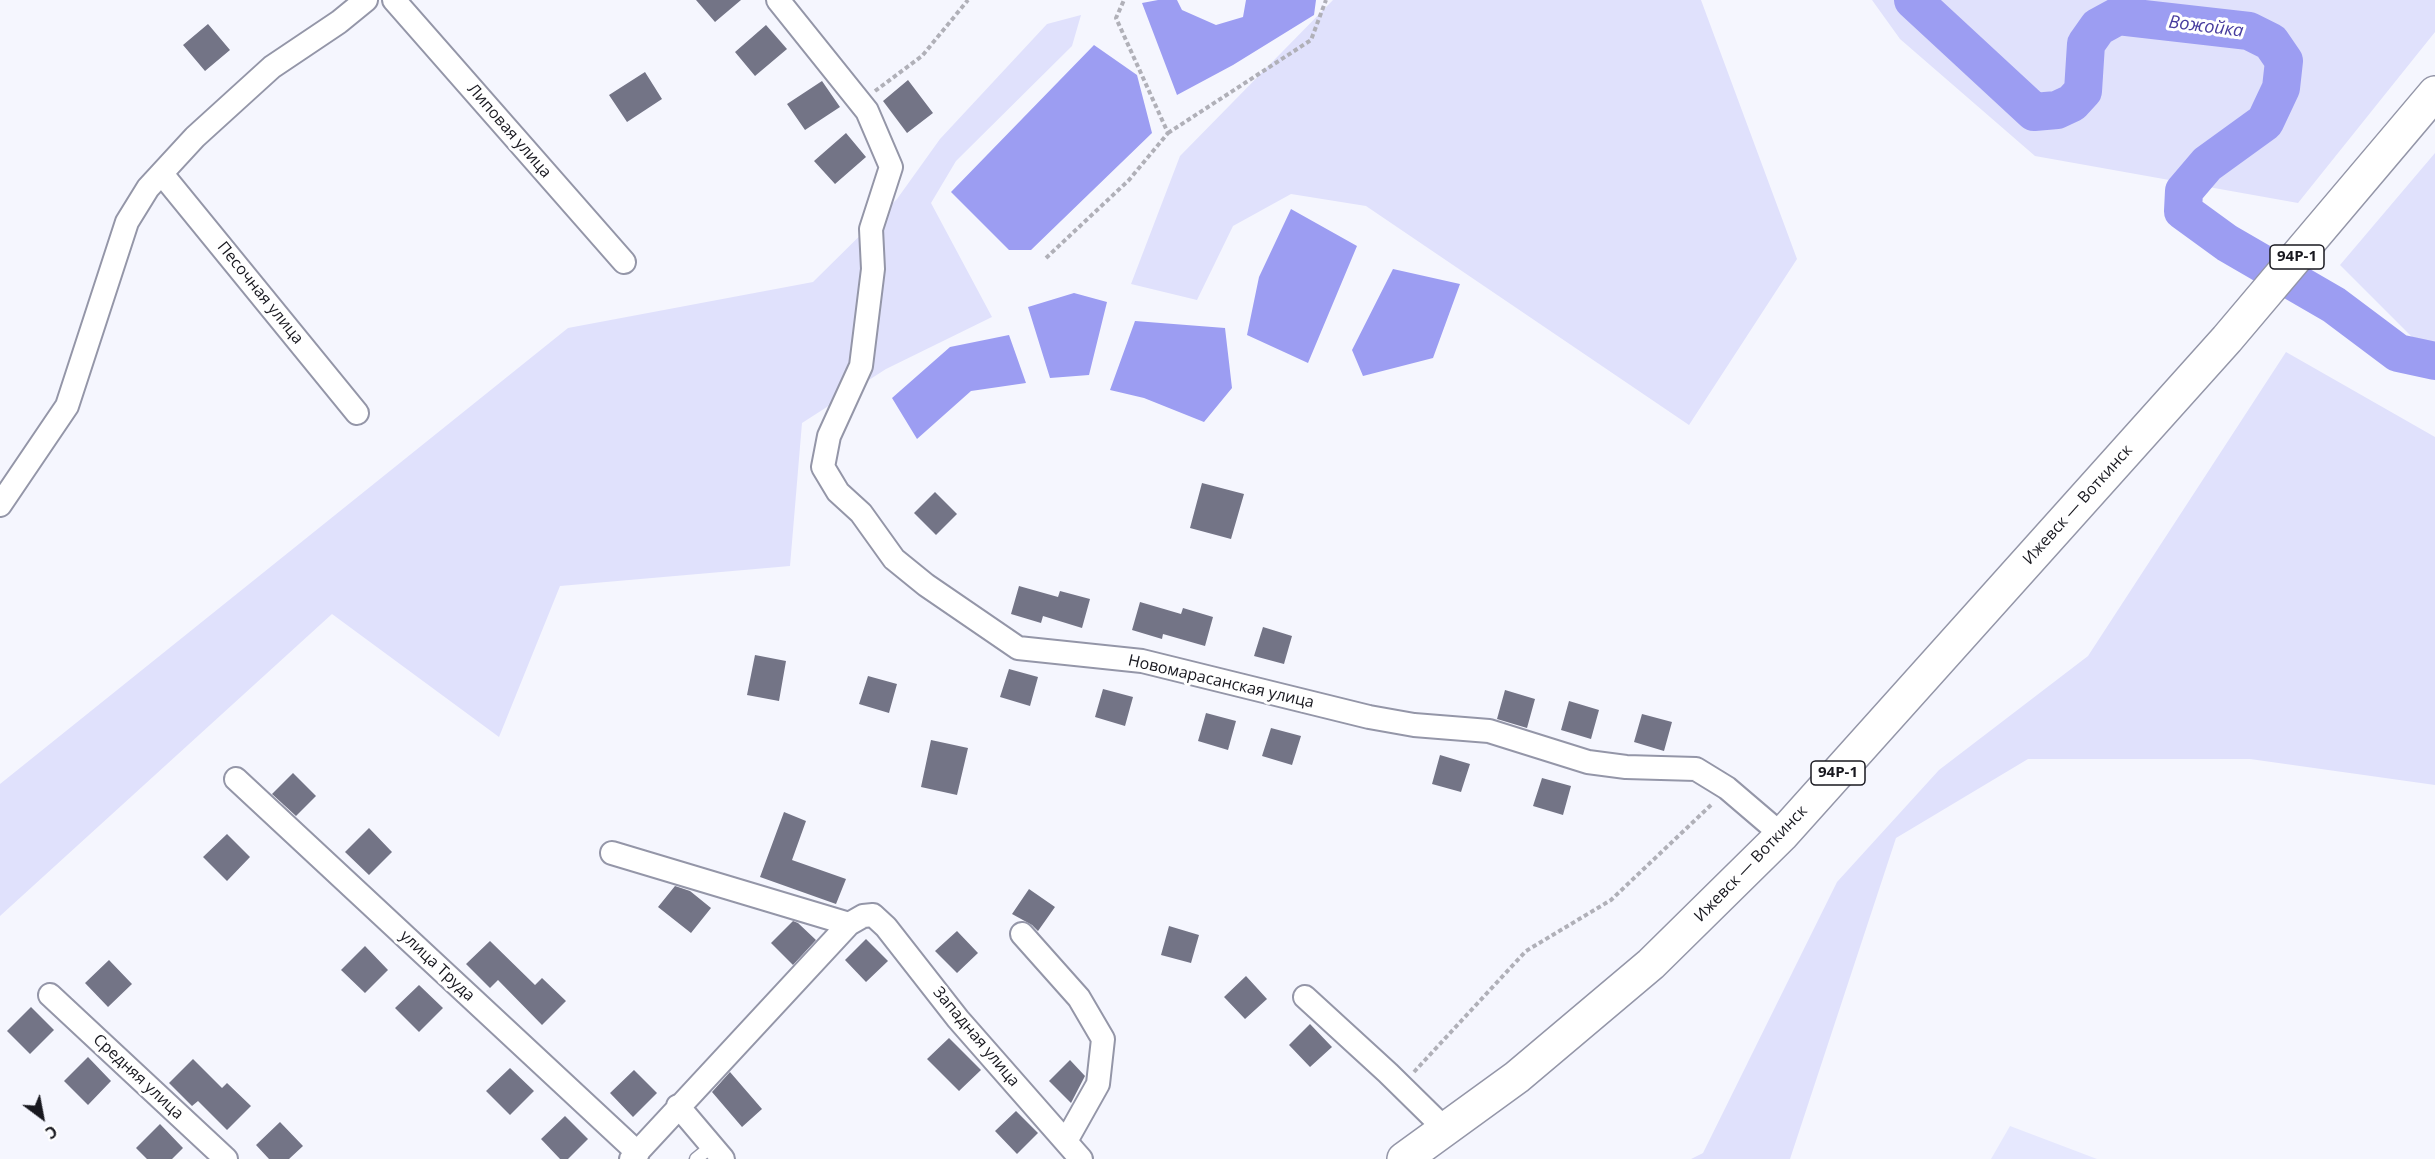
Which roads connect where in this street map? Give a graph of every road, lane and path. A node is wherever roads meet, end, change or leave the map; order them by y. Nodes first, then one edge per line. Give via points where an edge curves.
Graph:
1 (366, 0) edge
2 (394, 0) edge
3 (778, 0) edge
4 (968, 0) edge
5 (1124, 0) edge
6 (1326, 0) edge
7 (2435, 93) edge
8 (860, 102) junction
9 (1168, 133) junction
10 (162, 174) junction
11 (1047, 258) dead end
12 (624, 262) dead end
13 (357, 413) dead end
14 (0, 505) edge
15 (236, 779) dead end
16 (1727, 788) junction
17 (1782, 835) junction
18 (612, 853) dead end
19 (849, 924) junction
20 (1022, 934) dead end
21 (50, 995) dead end
22 (1305, 997) dead end
23 (1402, 1086) junction
24 (678, 1107) junction
25 (1445, 1129) junction
26 (1066, 1141) junction
27 (710, 1155) edge
28 (634, 1156) edge
29 (226, 1159) edge
30 (1081, 1159) edge
31 (1404, 1159) edge

1 - 10 street via 272,67 195,137
2 - 12 street, Липовая улица
3 - 8 street, Новомарасанская улица
4 - 8 path via 922,56
5 - 9 path via 1116,18
6 - 9 path via 1311,40
7 - 17 main road, Ижевск — Воткинск / 94Р-1 via 2227,339
8 - 16 street, Новомарасанская улица via 891,167 871,229 873,269 861,366 829,436 823,467 838,492 861,513 894,559 926,585 1018,648 1142,662 1369,717 1489,731 1588,762 1696,769
9 - 11 path via 1130,180
10 - 13 street, Песочная улица
10 - 14 street via 148,188 127,222 67,406
15 - 28 street, улица Труда
16 - 17 street, Новомарасанская улица
16 - 23 path via 1611,900 1526,951
17 - 25 main road, Ижевск — Воткинск / 94Р-1 via 1651,964 1517,1077
18 - 19 street
19 - 24 street
19 - 26 street, Западная улица via 863,915 873,915 886,927 958,1018
20 - 26 street via 1079,998 1103,1039 1098,1084
21 - 29 street, Средняя улица
22 - 23 street
23 - 25 street
24 - 27 street
24 - 28 street
25 - 31 main road, Ижевск — Воткинск / 94Р-1
26 - 30 street, Западная улица

